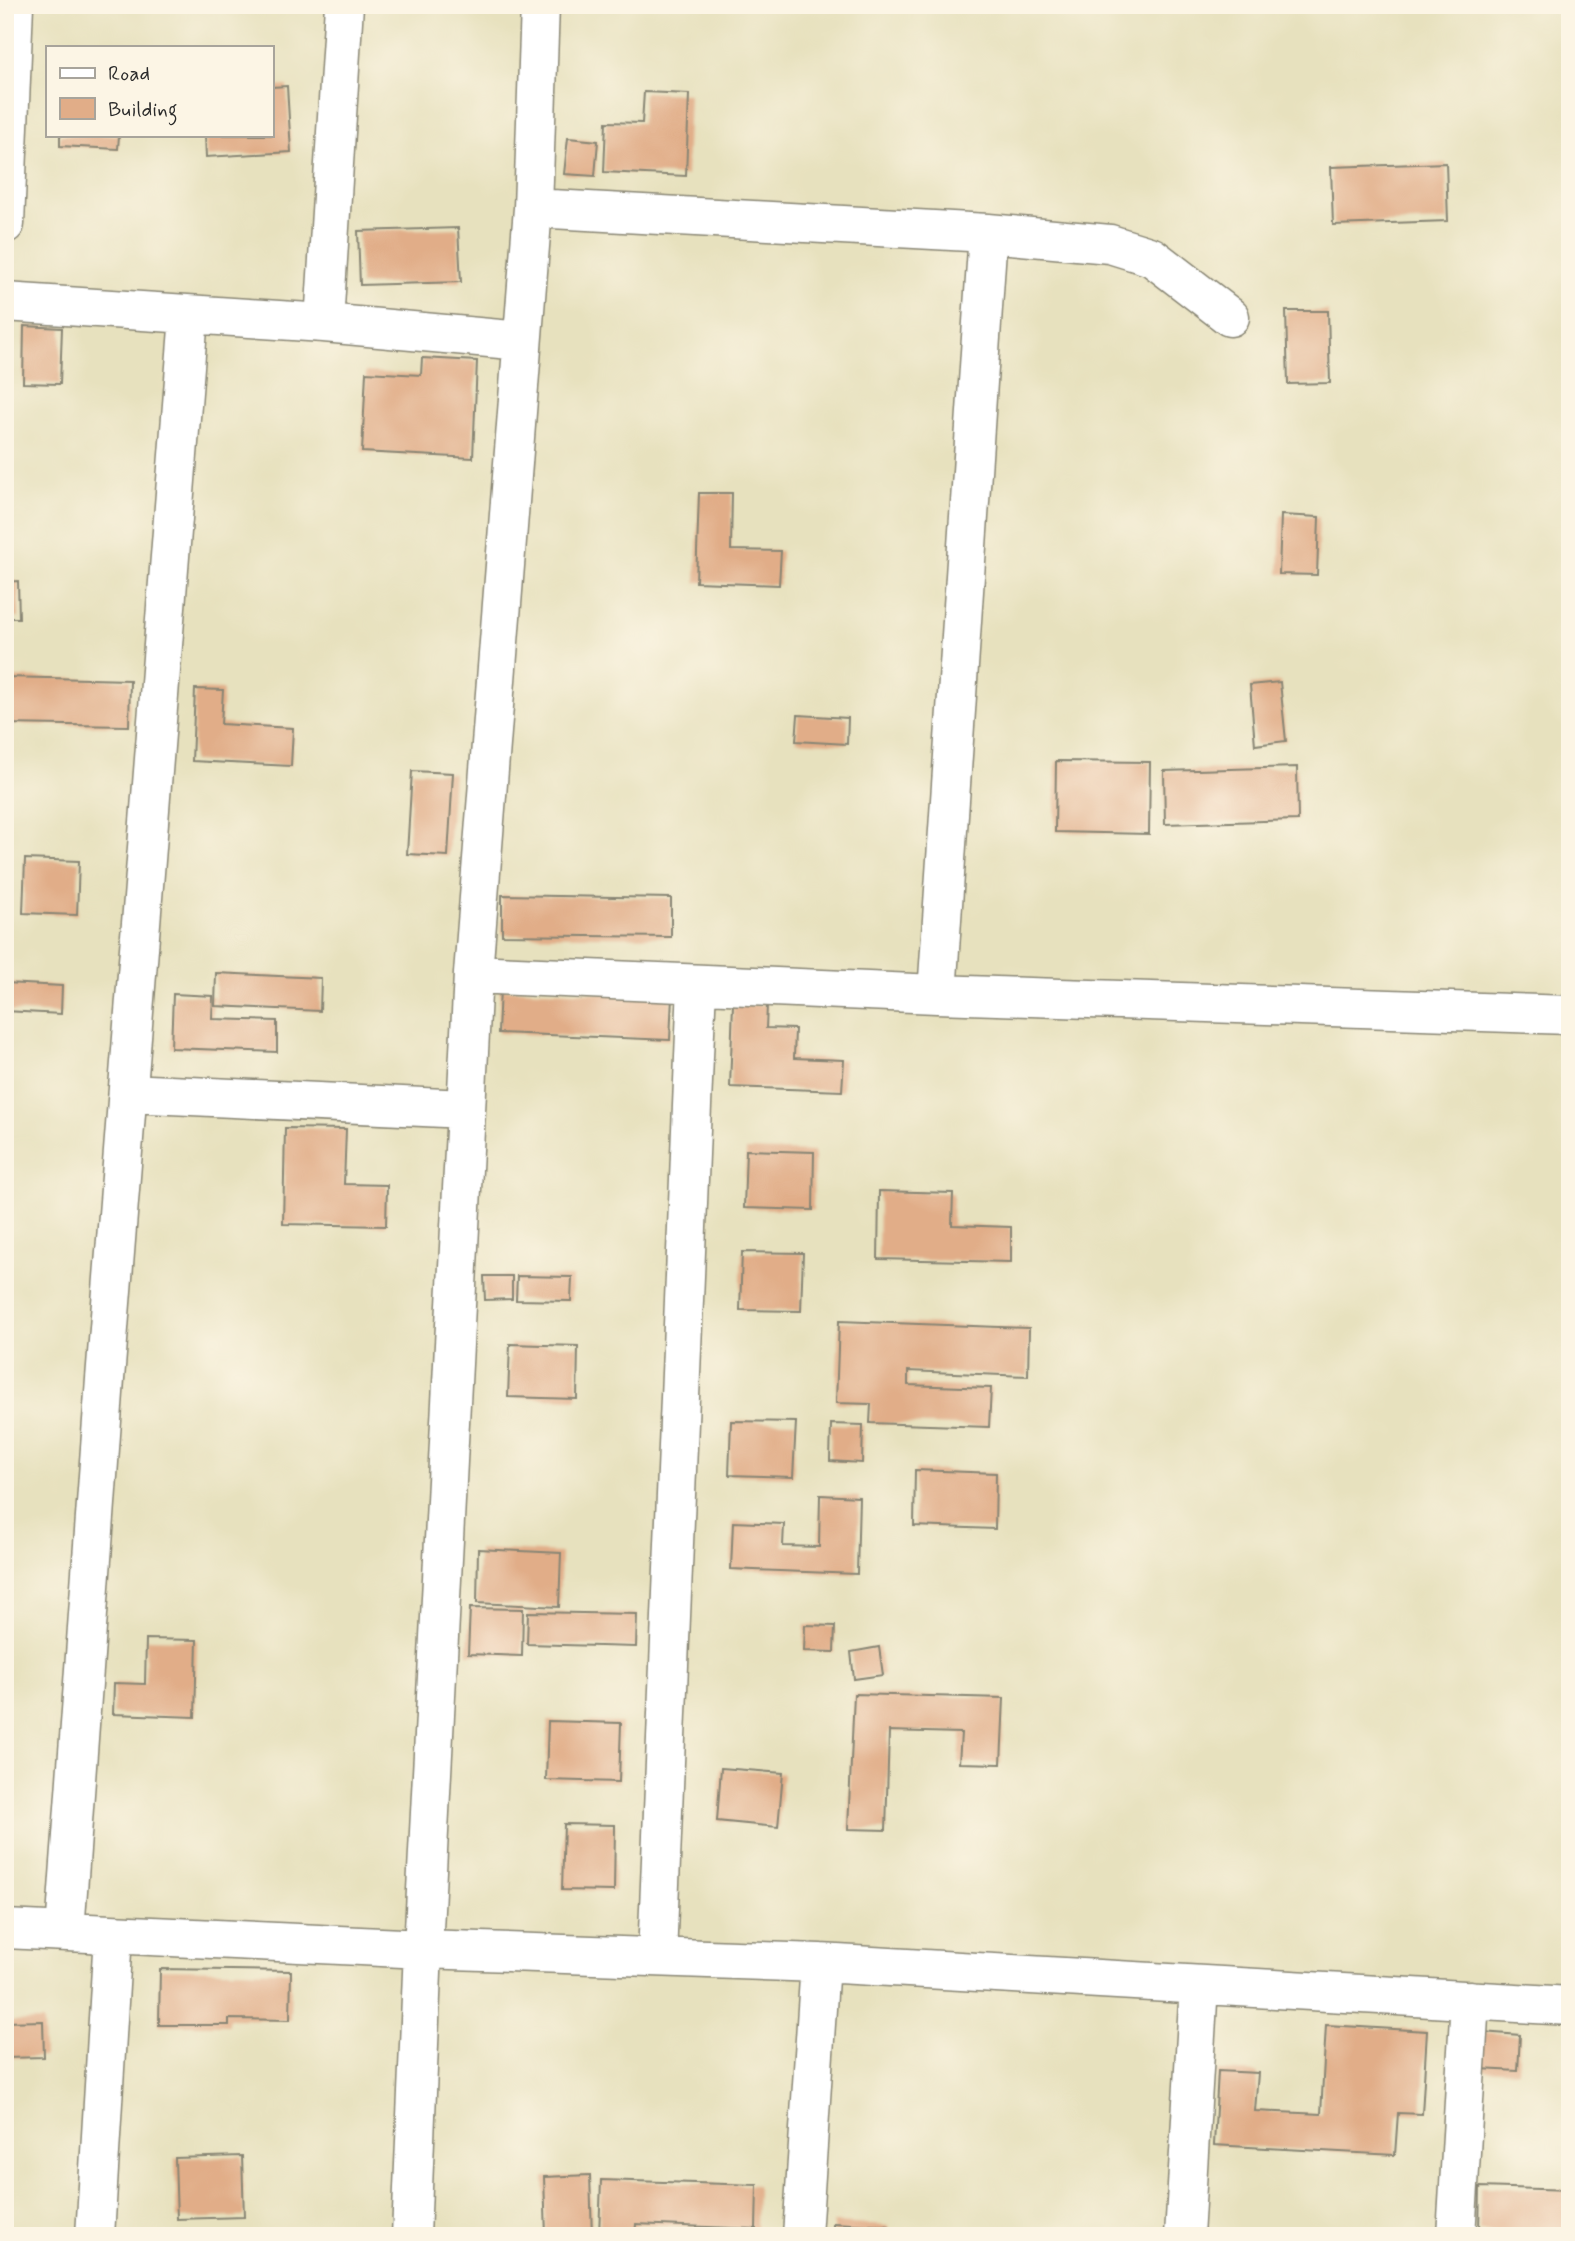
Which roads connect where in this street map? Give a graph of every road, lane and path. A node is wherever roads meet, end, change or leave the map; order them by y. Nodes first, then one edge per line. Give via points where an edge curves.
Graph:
1 (14, 5) edge
2 (344, 5) edge
3 (540, 5) edge
4 (533, 208) junction
5 (5, 224) edge
6 (988, 233) junction
7 (5, 302) edge
8 (189, 316) junction
9 (1230, 317) dead end
10 (324, 323) junction
11 (522, 341) junction
12 (473, 974) junction
13 (697, 984) junction
14 (937, 994) junction
15 (1570, 1015) edge
16 (128, 1093) junction
17 (466, 1109) junction
18 (5, 1929) edge
19 (65, 1932) junction
20 (113, 1935) junction
21 (423, 1949) junction
22 (657, 1957) junction
23 (820, 1963) junction
24 (1199, 1985) junction
25 (1470, 2000) junction
26 (1570, 2006) edge
27 (95, 2236) edge
28 (411, 2236) edge
29 (802, 2236) edge
30 (1184, 2236) edge
31 (1456, 2236) edge

1 - 5 street
2 - 10 street
3 - 4 street
4 - 6 street
4 - 11 street
6 - 9 street via 1110,244 1152,257
6 - 14 street
7 - 8 street
8 - 10 street
8 - 16 street
10 - 11 street
11 - 12 street
12 - 13 street
12 - 17 street
13 - 14 street
13 - 22 street
14 - 15 street
16 - 17 street
16 - 19 street
17 - 21 street
18 - 19 street
19 - 20 street
20 - 21 street
20 - 27 street
21 - 22 street
21 - 28 street
22 - 23 street
23 - 24 street
23 - 29 street
24 - 25 street
24 - 30 street
25 - 26 street
25 - 31 street

